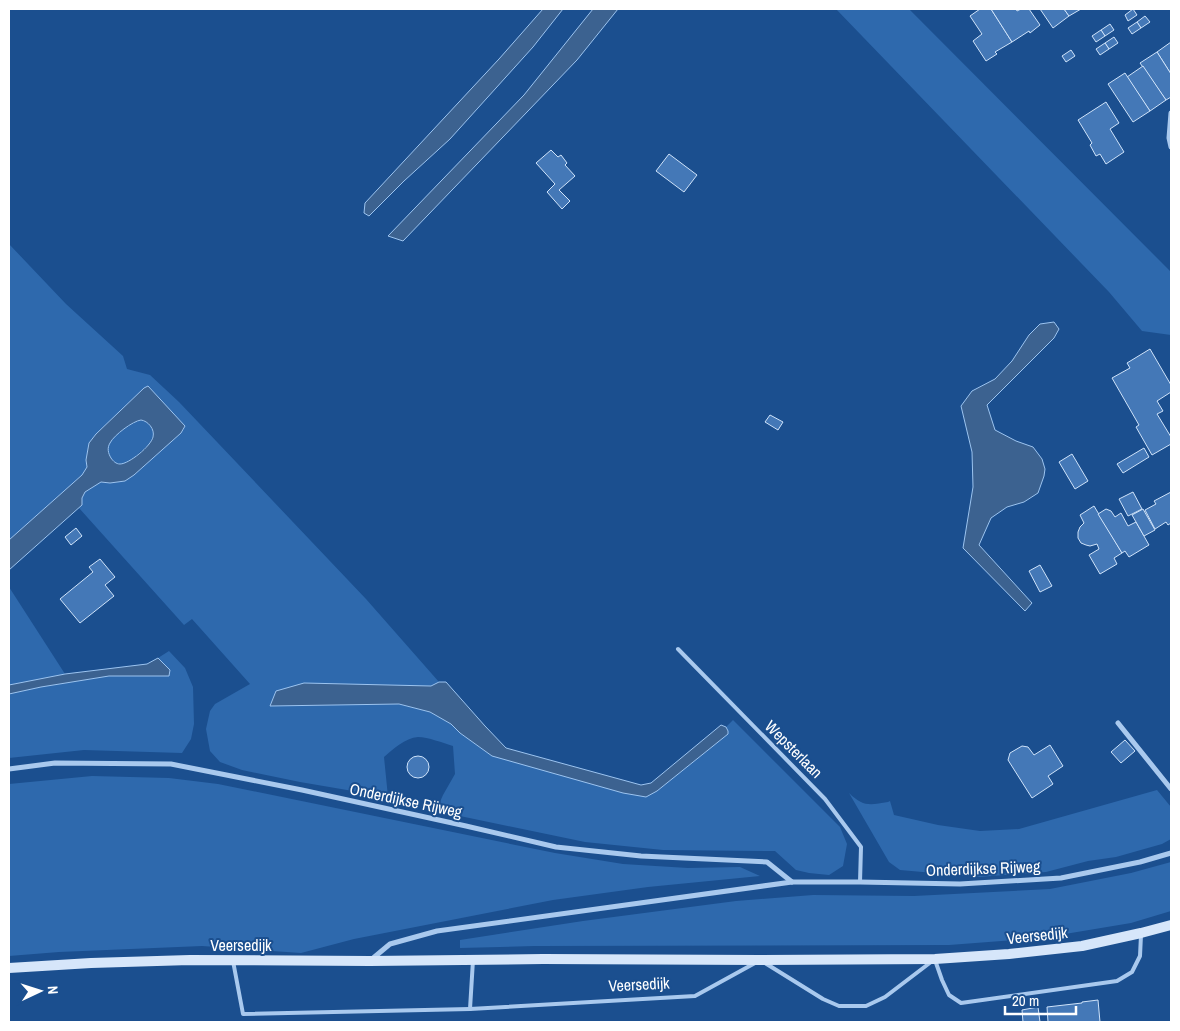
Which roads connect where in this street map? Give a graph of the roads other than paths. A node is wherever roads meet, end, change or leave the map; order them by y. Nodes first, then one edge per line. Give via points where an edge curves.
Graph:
1 (1171, 114) edge
2 (1171, 148) edge
3 (678, 649) dead end
4 (1118, 723) dead end
5 (9, 769) edge
6 (1171, 789) edge
7 (1171, 853) edge
8 (792, 882) junction
9 (860, 882) junction
10 (1171, 925) edge
11 (1141, 933) junction
12 (935, 959) junction
13 (233, 960) junction
14 (473, 960) junction
15 (760, 960) junction
16 (370, 961) junction
17 (9, 968) edge
18 (470, 1009) junction

1 - 2 street
3 - 9 lane, Wepsterlaan via 825,799 861,847
4 - 6 street
5 - 8 street, Onderdijkse Rijweg via 55,763 171,764 556,847 641,856 767,862
7 - 9 street, Onderdijkse Rijweg via 1061,878 960,884
8 - 9 street, Onderdijkse Rijweg
8 - 16 street, Onderdijkse Rijweg via 437,932 390,944
10 - 11 main road, Veersedijk
11 - 12 main road, Veersedijk via 1082,946
11 - 12 lane via 1140,956 1132,972 1117,981 961,1003 949,995
12 - 15 main road, Veersedijk
12 - 15 lane via 866,1006 839,1006
13 - 16 main road, Veersedijk
13 - 17 main road, Veersedijk
13 - 18 lane, Veersedijk via 243,1014
14 - 15 main road, Veersedijk
14 - 16 main road, Veersedijk
14 - 18 lane
15 - 18 lane, Veersedijk via 695,996

